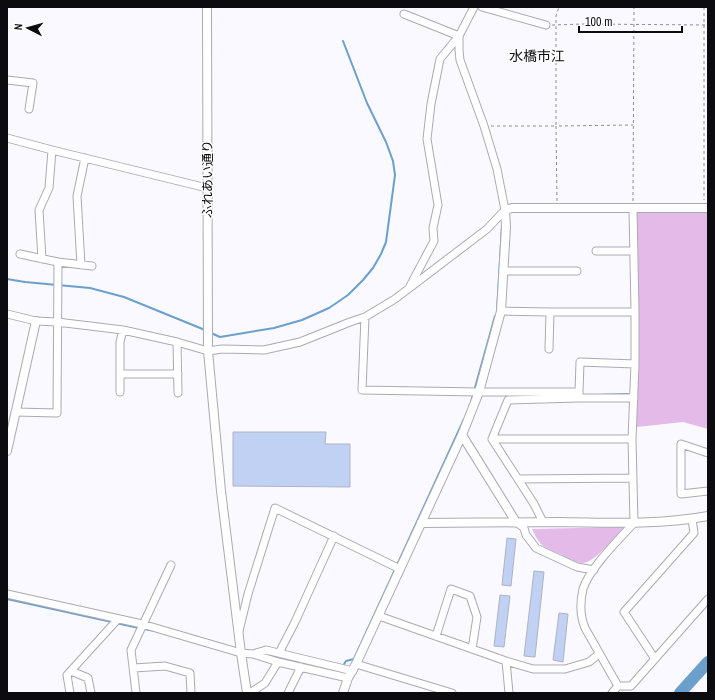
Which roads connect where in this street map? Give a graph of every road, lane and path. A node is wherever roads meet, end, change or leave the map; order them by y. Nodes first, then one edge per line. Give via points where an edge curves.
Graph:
1 (207, 7) edge
2 (474, 7) edge
3 (482, 7) edge
4 (559, 7) edge
5 (634, 7) edge
6 (704, 7) edge
7 (404, 14) dead end
8 (634, 24) junction
9 (546, 25) joint
10 (556, 25) junction
11 (704, 25) junction
12 (708, 25) edge
13 (459, 36) junction
14 (7, 80) edge
15 (29, 109) dead end
16 (633, 125) junction
17 (484, 126) junction
18 (556, 126) junction
19 (7, 138) edge
20 (52, 150) junction
21 (85, 158) junction
22 (207, 188) junction
23 (557, 208) junction
24 (633, 208) junction
25 (706, 208) edge
26 (505, 210) junction
27 (596, 251) dead end
28 (634, 251) junction
29 (20, 254) dead end
30 (42, 259) junction
31 (58, 262) junction
32 (81, 265) junction
33 (92, 266) dead end
34 (503, 271) junction
35 (577, 271) dead end
36 (409, 288) junction
37 (501, 311) junction
38 (550, 312) junction
39 (635, 312) junction
40 (7, 314) edge
41 (365, 317) junction
42 (36, 321) junction
43 (58, 322) junction
44 (123, 330) junction
45 (177, 342) junction
46 (549, 349) dead end
47 (208, 351) junction
48 (635, 364) junction
49 (120, 374) junction
50 (178, 374) junction
51 (120, 392) dead end
52 (479, 392) junction
53 (178, 393) dead end
54 (579, 395) junction
55 (634, 398) junction
56 (15, 412) junction
57 (462, 435) junction
58 (492, 439) junction
59 (632, 439) junction
60 (7, 451) edge
61 (708, 453) edge
62 (633, 478) junction
63 (518, 479) junction
64 (708, 491) edge
65 (708, 516) edge
66 (692, 519) junction
67 (516, 522) junction
68 (543, 522) junction
69 (421, 523) junction
70 (634, 523) junction
71 (334, 536) junction
72 (171, 565) dead end
73 (400, 570) junction
74 (594, 570) junction
75 (7, 594) edge
76 (708, 599) edge
77 (379, 616) junction
78 (118, 619) junction
79 (142, 624) junction
80 (239, 634) junction
81 (436, 636) junction
82 (472, 649) junction
83 (241, 653) junction
84 (278, 653) junction
85 (253, 654) junction
86 (599, 654) junction
87 (654, 659) junction
88 (278, 662) junction
89 (506, 662) junction
90 (301, 667) junction
91 (355, 667) junction
92 (134, 668) junction
93 (71, 671) junction
94 (348, 678) junction
95 (618, 686) junction
96 (70, 693) edge
97 (91, 693) edge
98 (136, 693) edge
99 (191, 693) edge
100 (248, 693) edge
101 (288, 693) edge
102 (343, 693) edge
103 (452, 693) edge
104 (509, 693) edge
105 (612, 693) edge

1 - 22 street, ふれあい通り
2 - 13 street
3 - 9 street
4 - 10 path
5 - 8 path
6 - 11 path
7 - 13 street
8 - 10 path
8 - 11 path
8 - 16 path
9 - 10 path
10 - 18 path
11 - 12 path
11 - 25 path
13 - 17 street via 460,60
13 - 36 street via 440,59 430,111 427,139 438,205 433,228 434,241
14 - 15 street via 33,83
16 - 18 path
16 - 24 path
17 - 18 path
17 - 26 street via 497,169
18 - 23 path
19 - 20 street
20 - 21 street
20 - 30 street via 48,188 39,210
21 - 22 street
21 - 32 street via 77,196
22 - 47 street, ふれあい通り
23 - 24 street
23 - 26 street
24 - 25 street
24 - 28 street
26 - 34 street
26 - 36 street via 487,230
27 - 28 street
28 - 39 street
29 - 30 street
30 - 31 street
31 - 32 street
31 - 43 street
32 - 33 street
34 - 35 street
34 - 37 street
36 - 41 street
37 - 38 street
37 - 52 street
38 - 39 street
38 - 46 street
39 - 48 street
40 - 42 street
41 - 47 street via 300,342 264,350
41 - 52 street via 362,390
42 - 43 street
42 - 56 street
43 - 44 street
43 - 56 street via 57,413
44 - 45 street
44 - 49 street via 120,342
45 - 47 street
45 - 50 street
47 - 80 street, ふれあい通り via 221,491
48 - 54 street via 580,362
48 - 55 street
49 - 50 street
49 - 51 street
50 - 53 street
52 - 54 street
52 - 57 street
54 - 55 street
54 - 58 street via 508,400
55 - 59 street
56 - 60 street
57 - 67 street
57 - 69 street
58 - 59 street
58 - 63 street
59 - 62 street
61 - 64 street via 681,444 681,494
62 - 63 street
62 - 70 street
63 - 68 street
65 - 66 street
66 - 70 street
66 - 87 street via 694,533 624,612
67 - 68 street
67 - 69 street
67 - 74 street via 524,528 536,548 577,567
68 - 70 street
69 - 73 street
70 - 74 street
71 - 73 street
71 - 80 street via 275,508 250,587
71 - 84 street
72 - 79 street
73 - 77 street
74 - 86 street via 583,588 582,620
75 - 78 street
76 - 87 street
77 - 81 street
77 - 91 street
78 - 79 street
78 - 93 street
79 - 83 street
79 - 92 street via 131,650
80 - 83 street, ふれあい通り
81 - 82 street
81 - 82 street via 451,589 463,593 470,596 477,617
82 - 89 street
83 - 85 street
83 - 100 street, ふれあい通り
84 - 85 street via 266,650
84 - 91 street
85 - 88 street
86 - 89 street via 589,662 565,669 533,669
86 - 95 street
87 - 95 street via 631,686
88 - 90 street
88 - 100 street via 265,683
89 - 104 street
90 - 94 street
90 - 101 street
91 - 94 street
91 - 103 street
92 - 98 street
92 - 99 street via 165,666 190,673
93 - 96 street via 67,675
93 - 97 street via 88,678
94 - 102 street
95 - 105 street

